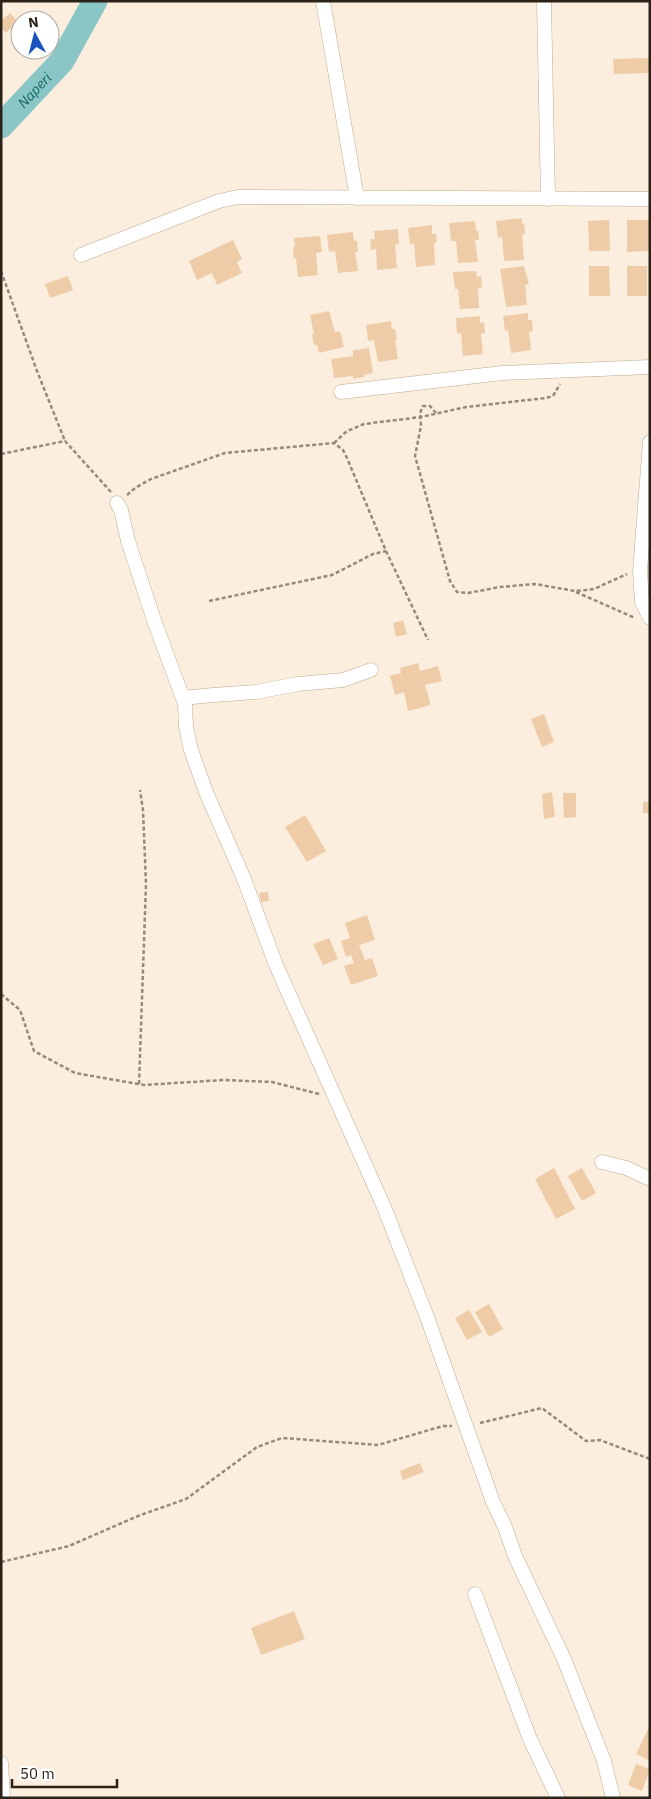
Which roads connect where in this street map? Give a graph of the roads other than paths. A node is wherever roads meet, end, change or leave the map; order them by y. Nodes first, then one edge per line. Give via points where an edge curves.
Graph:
1 (323, 1) edge
2 (544, 1) edge
3 (357, 198) junction
4 (548, 199) junction
5 (650, 199) edge
6 (81, 255) dead end
7 (650, 367) edge
8 (341, 392) dead end
9 (650, 442) edge
10 (117, 503) road end
11 (644, 619) edge
12 (371, 670) dead end
13 (184, 698) junction
14 (602, 1162) dead end
15 (650, 1179) edge
16 (475, 1594) dead end
17 (1, 1762) edge
18 (3, 1798) edge
19 (558, 1798) edge
20 (613, 1798) edge

1 - 3 street
2 - 4 street
3 - 4 street
3 - 6 street via 227,199
4 - 5 street
7 - 8 street via 502,373
9 - 11 street via 640,569
10 - 13 street via 155,623
12 - 13 street via 343,680
13 - 20 street via 191,750 206,792 244,879 276,965 384,1207 493,1502 564,1659 604,1761
14 - 15 street
16 - 19 street via 530,1738
17 - 18 street

